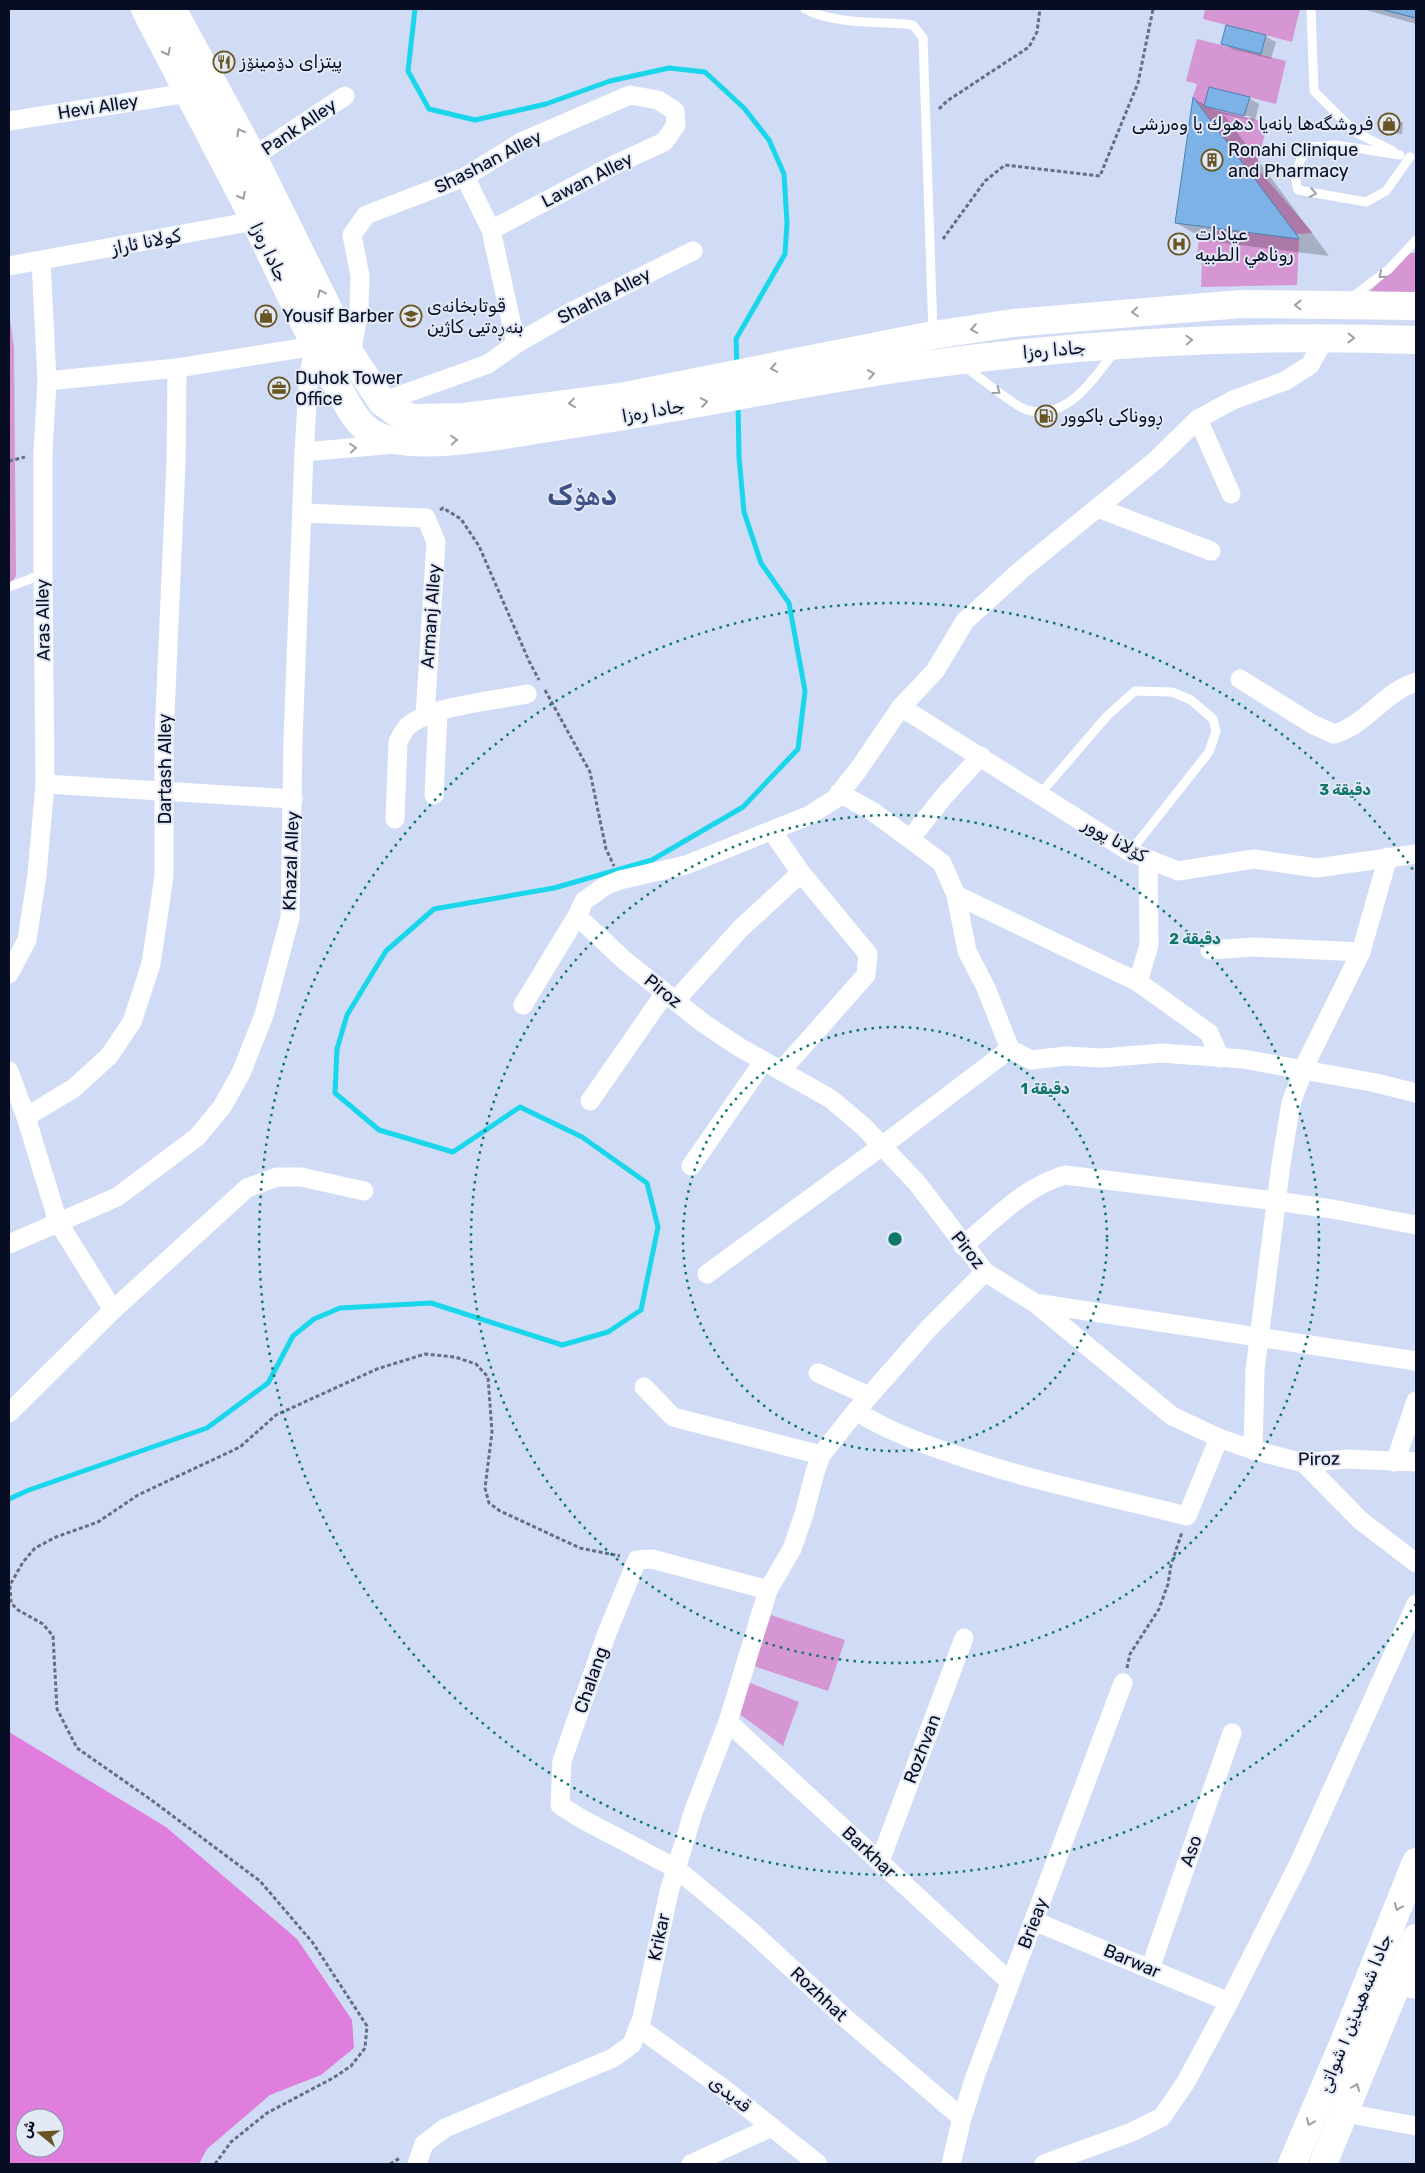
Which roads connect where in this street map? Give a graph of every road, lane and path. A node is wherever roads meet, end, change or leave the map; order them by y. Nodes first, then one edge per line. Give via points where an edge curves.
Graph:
1 (145, 9) edge
2 (172, 9) edge
3 (805, 9) edge
4 (1040, 9) edge
5 (1153, 9) edge
6 (1311, 9) edge
7 (188, 93) junction
8 (345, 96) dead end
9 (9, 121) edge
10 (926, 122) junction
11 (676, 125) joint
12 (1400, 154) junction
13 (253, 157) junction
14 (1413, 158) edge
15 (465, 177) junction
16 (283, 215) junction
17 (255, 221) junction
18 (491, 230) junction
19 (1416, 240) edge
20 (693, 251) dead end
21 (930, 253) junction
22 (41, 261) junction
23 (9, 266) edge
24 (1340, 305) junction
25 (1416, 306) edge
26 (933, 335) junction
27 (1325, 338) junction
28 (1416, 340) edge
29 (516, 344) junction
30 (1121, 344) junction
31 (315, 346) junction
32 (351, 355) junction
33 (958, 361) junction
34 (177, 368) junction
35 (822, 370) junction
36 (47, 381) junction
37 (382, 402) junction
38 (621, 407) junction
39 (1198, 419) junction
40 (425, 442) junction
41 (304, 452) junction
42 (1231, 494) dead end
43 (1098, 508) junction
44 (302, 514) junction
45 (426, 518) junction
46 (1211, 551) dead end
47 (43, 574) junction
48 (9, 587) edge
49 (1240, 679) dead end
50 (1416, 682) edge
51 (527, 694) dead end
52 (901, 707) junction
53 (431, 714) junction
54 (981, 756) junction
55 (45, 784) junction
56 (164, 791) junction
57 (839, 793) junction
58 (1040, 794) junction
59 (434, 796) dead end
60 (293, 799) junction
61 (395, 819) dead end
62 (772, 831) junction
63 (910, 839) junction
64 (1130, 852) junction
65 (1416, 854) edge
66 (1388, 858) junction
67 (1148, 860) junction
68 (801, 873) junction
69 (617, 874) dead end
70 (956, 895) junction
71 (578, 916) junction
72 (1210, 950) dead end
73 (1361, 952) junction
74 (9, 974) edge
75 (1138, 982) junction
76 (670, 997) junction
77 (523, 1005) dead end
78 (1010, 1049) junction
79 (1220, 1058) junction
80 (764, 1061) junction
81 (9, 1071) edge
82 (781, 1071) junction
83 (1303, 1071) junction
84 (1416, 1093) edge
85 (590, 1101) dead end
86 (26, 1117) junction
87 (882, 1146) junction
88 (691, 1166) dead end
89 (364, 1191) dead end
90 (1276, 1200) junction
91 (58, 1222) junction
92 (1416, 1225) edge
93 (9, 1244) edge
94 (963, 1246) junction
95 (985, 1272) junction
96 (707, 1274) dead end
97 (1035, 1303) junction
98 (113, 1310) junction
99 (1259, 1336) junction
100 (1416, 1361) edge
101 (818, 1373) dead end
102 (644, 1387) dead end
103 (869, 1396) junction
104 (1416, 1401) edge
105 (856, 1411) junction
106 (9, 1413) edge
107 (1219, 1438) junction
108 (1253, 1450) junction
109 (821, 1455) junction
110 (1395, 1462) junction
111 (1416, 1462) edge
112 (1304, 1463) junction
113 (1186, 1516) junction
114 (637, 1560) junction
115 (1416, 1563) edge
116 (768, 1590) junction
117 (1416, 1604) edge
118 (964, 1638) dead end
119 (1123, 1683) joint
120 (728, 1722) junction
121 (1232, 1732) dead end
122 (880, 1861) junction
123 (1416, 1862) edge
124 (677, 1869) junction
125 (1034, 1921) junction
126 (1416, 1938) edge
127 (1150, 1969) junction
128 (1010, 1982) junction
129 (1406, 1987) edge
130 (1229, 2002) junction
131 (638, 2027) junction
132 (1345, 2113) junction
133 (962, 2118) junction
134 (1416, 2126) edge
135 (772, 2127) junction
136 (215, 2164) edge
137 (417, 2164) edge
138 (691, 2164) edge
139 (818, 2164) edge
140 (951, 2164) edge
141 (1044, 2164) edge
142 (1292, 2164) edge
143 (1323, 2164) edge

1 -> 7 main road, جادا ره‌زا
13 -> 2 main road, جادا ره‌زا
3 - 10 lane via 838,19 914,25 923,38
4 - 10 path via 1037,32 1029,47 947,101
5 - 21 path via 1138,83 1100,176 1005,165 985,181 950,232
6 - 12 lane via 1314,91 1356,132
7 - 9 street, Hevi Alley
7 -> 17 main road, جادا ره‌زا
8 - 13 street, Pank Alley
10 - 21 lane
11 - 15 street, Shashan Alley via 675,111 658,100 630,95 520,142
11 - 18 street, Lawan Alley via 664,142
12 - 14 lane
12 -> 14 lane via 1336,145 1308,148 1297,166 1295,180 1298,190 1366,202 1386,191
13 - 16 main road, جادا ره‌زا
15 - 18 street
15 - 32 street, Shashan Alley via 366,215 352,235 360,276 359,309
16 - 17 street, کولانا ئاراز
32 -> 16 main road, جادا ره‌زا
17 - 22 street, کولانا ئاراز
17 - 31 main road, جادا ره‌زا
18 - 29 street
19 -> 24 lane via 1389,269
20 - 29 street, Shahla Alley via 571,312
21 - 26 lane
22 - 23 street, کولانا ئاراز
22 - 36 street, Aras Alley
24 - 25 main road, جادا ره‌زا
24 -> 26 main road, جادا ره‌زا via 1222,305 1013,323
26 - 35 main road, جادا ره‌زا
27 -> 28 main road, جادا ره‌زا
30 -> 27 main road, جادا ره‌زا
27 - 39 street via 1310,365 1285,381 1233,400
29 - 37 street, Shahla Alley via 488,364
30 - 33 main road, جادا ره‌زا
33 -> 30 lane via 1026,410 1053,412 1076,398
31 - 34 street
31 - 40 main road, جادا ره‌زا via 354,415 367,430 395,441
31 - 41 street, Khazal Alley via 309,373
32 - 37 main road, جادا ره‌زا
35 -> 33 main road, جادا ره‌زا
34 - 36 street
34 - 56 street, Dartash Alley
35 - 38 main road, جادا ره‌زا
36 - 47 street, Aras Alley via 43,453
38 -> 37 main road, جادا ره‌زا via 443,418 404,416
40 -> 38 main road, جادا ره‌زا via 476,438
39 - 42 street
39 - 43 street via 1156,460
41 -> 40 street
41 - 44 street, Khazal Alley
43 - 46 street
43 - 52 street via 1020,570 965,621 935,671
44 - 45 street
44 - 60 street, Khazal Alley
45 - 53 street, Armanj Alley via 436,542
45 - 69 path via 443,508 461,520 479,546 529,661 590,772 606,849
47 - 48 lane
47 - 55 street, Aras Alley
49 - 50 street via 1334,734 1347,730 1395,691
51 - 53 street
52 - 54 street, کۆلانا پوور
52 - 57 street
53 - 59 street, Armanj Alley
53 - 61 street via 410,725 398,742
54 - 58 street, کۆلانا پوور
54 - 63 street
55 - 56 street
55 - 74 street, Aras Alley via 37,874 26,940
56 - 60 street
56 - 86 street, Dartash Alley via 164,876 151,964 132,1022 109,1056 74,1088
57 - 62 street via 810,815
57 - 63 street via 872,811
58 - 64 street, کۆلانا پوور
58 - 64 lane via 1107,716 1135,691 1172,692 1191,700 1213,718 1216,731 1209,752
60 - 91 street, Khazal Alley via 290,918 264,1015 241,1073 222,1107 197,1137 117,1197
62 - 68 street
62 - 71 street via 686,865 605,886 584,901
63 - 70 street via 942,863
64 - 67 street, کۆلانا پوور
65 - 66 street, کۆلانا پوور
66 - 67 street, کۆلانا پوور via 1317,868 1254,859 1178,870
66 - 73 street
67 - 75 street via 1149,945
68 - 76 street
68 - 82 street via 868,954 866,975
70 - 75 street
70 - 78 street via 967,951 986,988
71 - 76 street, Piroz via 624,960
71 - 77 street
72 - 73 street via 1253,947
73 - 83 street
75 - 79 street via 1209,1032
76 - 80 street, Piroz via 710,1028
76 - 85 street
78 - 79 street via 1031,1060 1162,1053
78 - 87 street
79 - 83 street via 1243,1059
80 - 82 street, Piroz
80 - 88 street
81 - 86 street
82 - 87 street, Piroz via 831,1099
83 - 84 street
83 - 90 street via 1291,1103
86 - 91 street
87 - 94 street, Piroz via 917,1182
87 - 96 street
89 - 98 street via 301,1177 277,1178 247,1188
90 - 92 street
90 - 94 street via 1065,1175 1048,1180 1026,1193
90 - 99 street
91 - 93 street, Khazal Alley
91 - 98 street
94 - 95 street, Piroz
95 - 97 street, Piroz
95 - 103 street, Krikar via 929,1328
97 - 99 street
97 - 107 street, Piroz via 1172,1416
98 - 106 street
99 - 100 street
99 - 108 street via 1254,1370
101 - 103 street
102 - 109 street via 673,1416
103 - 105 street, Krikar
104 - 110 street
105 - 109 street, Krikar
105 - 113 street via 879,1426 911,1440 992,1468
107 - 108 street, Piroz
107 - 113 street
108 - 112 street, Piroz
109 - 116 street, Krikar via 792,1549
110 - 111 street, Piroz
110 - 112 street, Piroz via 1346,1459
112 - 115 street via 1360,1520
113 - 119 path via 1159,1609 1130,1654
114 - 116 street via 652,1559
114 - 124 street, Chalang via 607,1632 562,1761 560,1805
114 - 136 path via 580,1548 489,1503 485,1488 492,1432 488,1378 476,1364 455,1356 425,1354 377,1369 276,1415 240,1447 138,1495 98,1522 35,1548 23,1562 10,1586 11,1603 43,1624 53,1636 57,1709 77,1748 260,1882 313,1943 367,2026 365,2048 352,2066 267,2112 232,2142
116 - 120 street, Krikar
117 - 130 street via 1300,1861
118 - 122 street, Rozhvan
119 - 125 street, Brieay
120 - 122 street, Barkhar
120 - 124 street, Krikar via 694,1810
121 - 127 street, Aso
122 - 128 street, Barkhar
123 -> 142 main road, جادا شەهیدێن ١ شواتێ
124 - 131 street, Krikar
124 - 133 street, Rozhhat
125 - 127 street, Barwar
125 - 128 street, Brieay
126 - 129 main road, جادا شەهیدێن ١ شواتێ
127 - 130 street, Barwar
128 - 133 street, Brieay
132 -> 129 main road, جادا شەهیدێن ١ شواتێ
130 - 141 street via 1186,2082 1162,2117 1132,2132
131 - 135 street, قەیدی
131 - 137 street, Krikar via 632,2044 613,2058 445,2128 424,2144
132 - 134 street
132 - 143 main road, جادا شەهیدێن ١ شواتێ
133 - 140 street, Brieay
135 - 138 street
135 - 139 street, قەیدی

